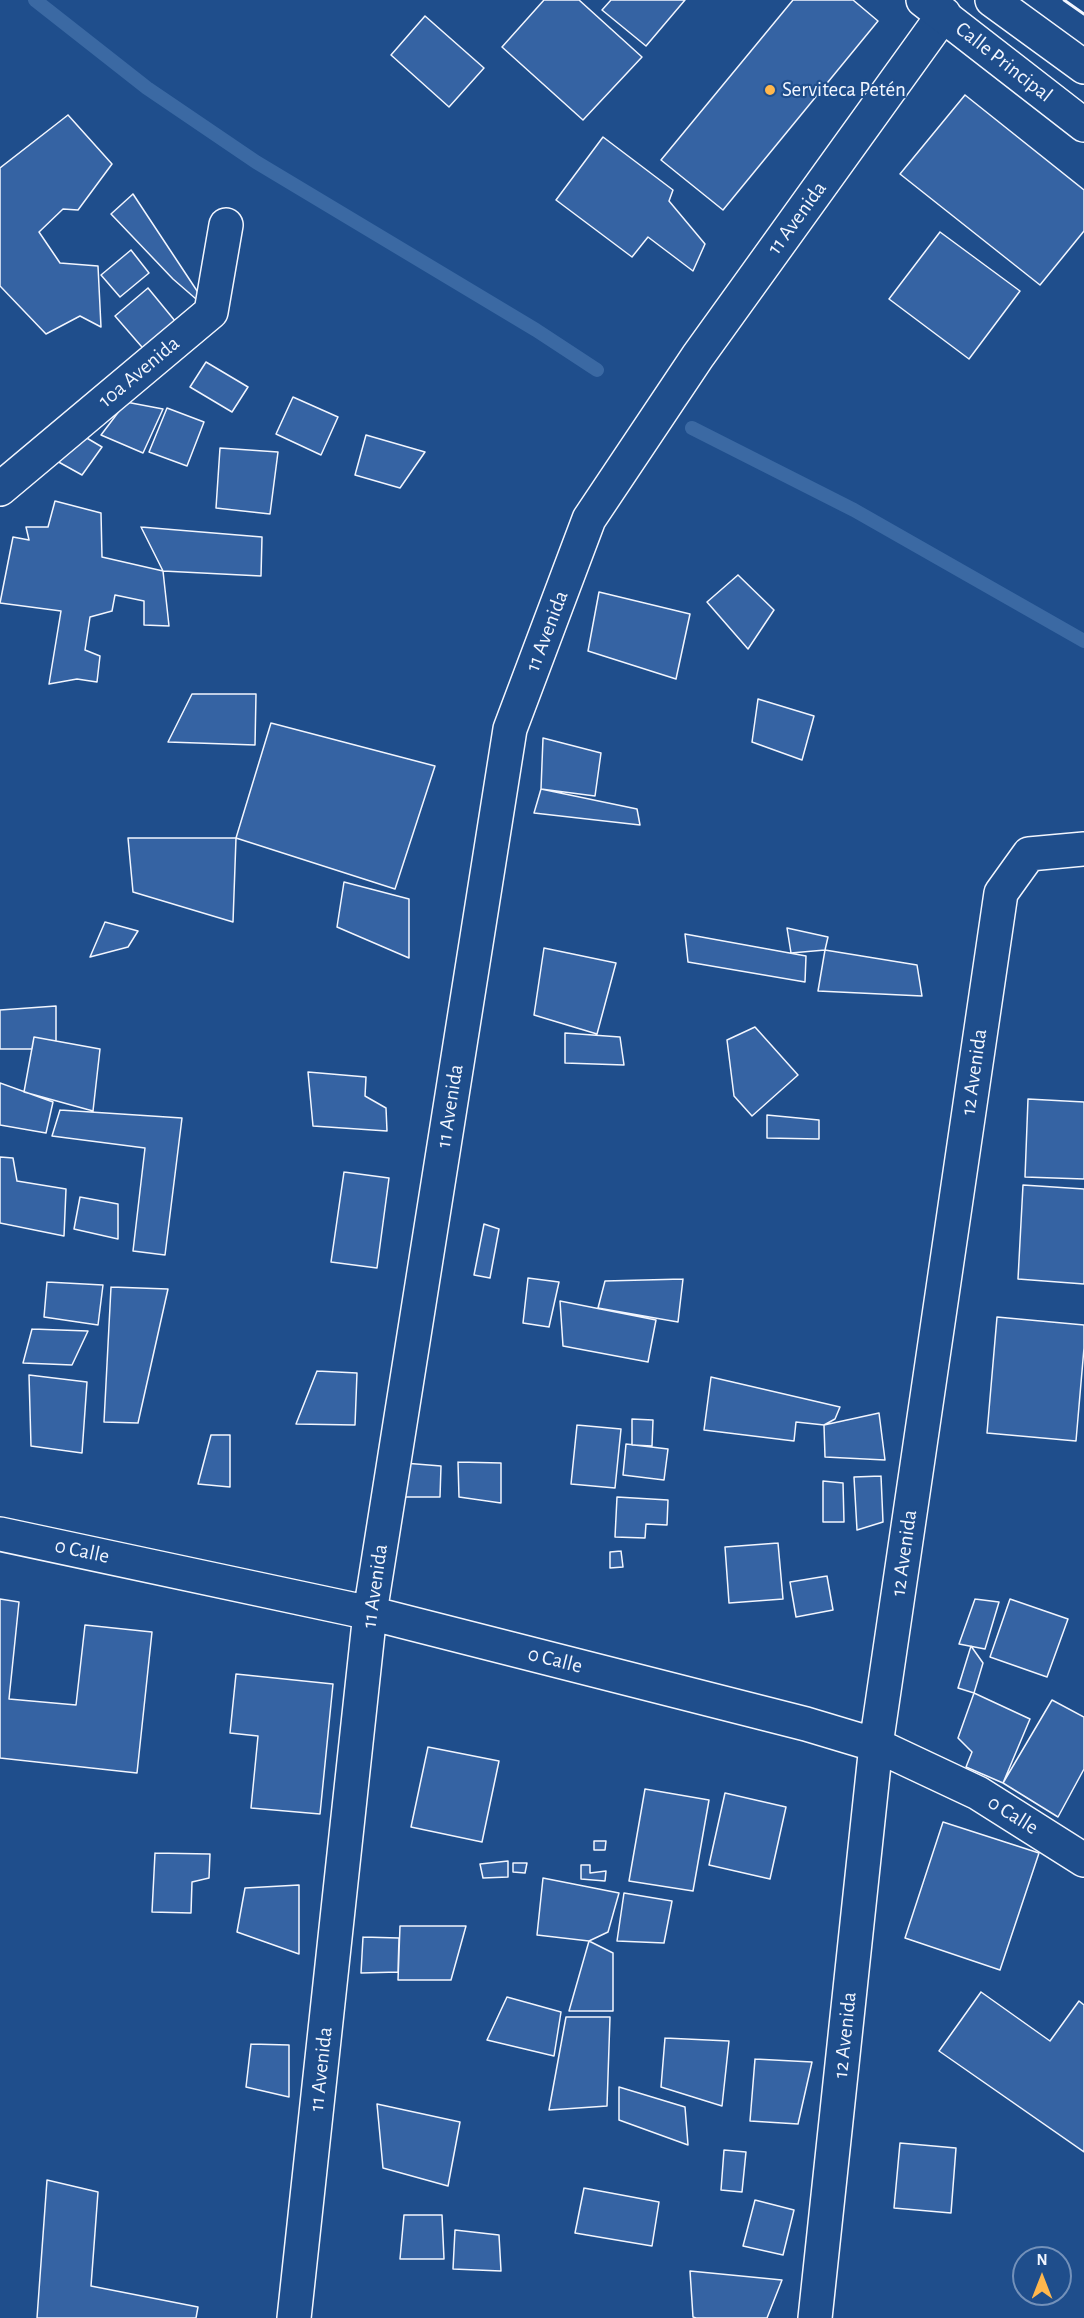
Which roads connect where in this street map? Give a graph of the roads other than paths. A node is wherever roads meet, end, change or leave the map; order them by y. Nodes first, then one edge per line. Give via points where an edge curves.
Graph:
1 (992, 0) edge
2 (934, 7) edge
3 (1084, 67) edge
4 (1084, 124) edge
5 (226, 225) dead end
6 (0, 489) edge
7 (1084, 849) edge
8 (0, 1534) edge
9 (370, 1613) junction
10 (876, 1746) junction
11 (1084, 1860) edge
12 (294, 2318) edge
13 (815, 2318) edge

1 - 3 street, Calle Principal
2 - 4 street, Calle Principal
2 - 9 street, 11 Avenida via 589,519 510,729
5 - 6 street, 10a Avenida via 211,312
7 - 10 street, 12 Avenida via 1029,854 1001,893
8 - 9 street, 0 Calle
9 - 10 street, 0 Calle via 806,1724
9 - 12 street, 11 Avenida
10 - 11 street, 0 Calle via 978,1793
10 - 13 street, 12 Avenida

